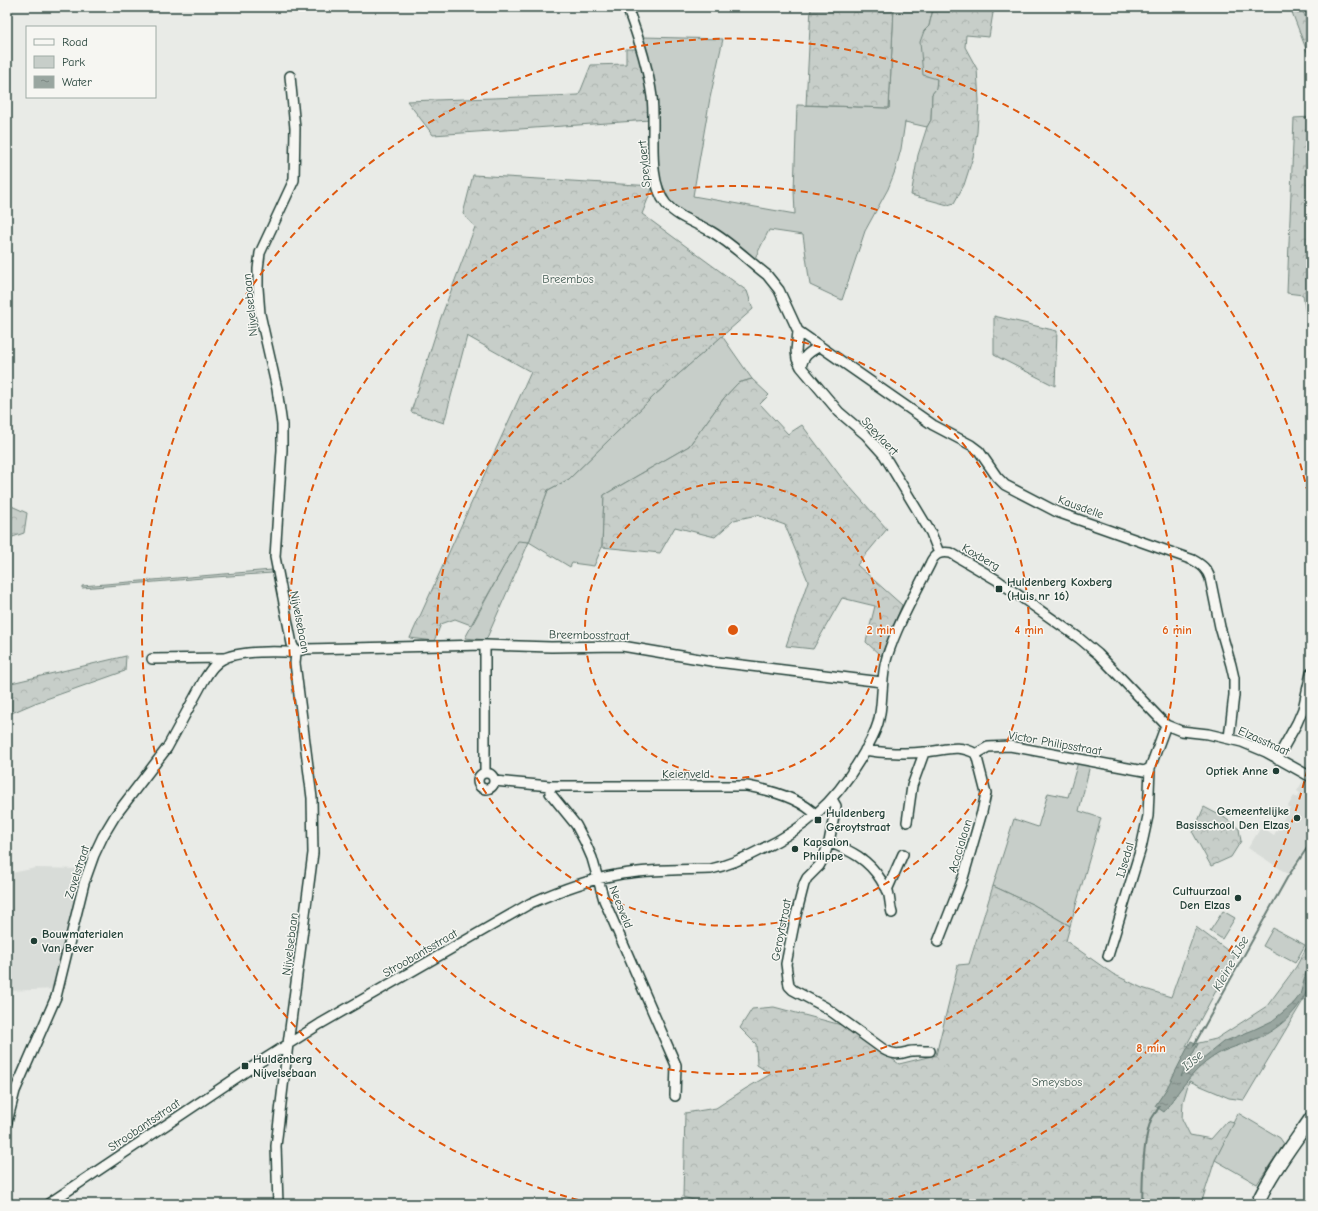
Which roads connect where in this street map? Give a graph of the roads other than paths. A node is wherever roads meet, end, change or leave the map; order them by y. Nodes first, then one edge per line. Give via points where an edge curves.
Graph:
1 (627, 7) edge
2 (290, 76) dead end
3 (798, 331) junction
4 (820, 346) junction
5 (801, 367) junction
6 (939, 553) junction
7 (485, 645) junction
8 (296, 652) junction
9 (224, 658) junction
10 (152, 659) dead end
11 (1311, 672) edge
12 (882, 682) junction
13 (1166, 725) junction
14 (1182, 731) joint
15 (1229, 738) junction
16 (865, 750) junction
17 (924, 753) junction
18 (976, 754) junction
19 (1277, 758) junction
20 (1150, 768) junction
21 (485, 773) junction
22 (1311, 777) edge
23 (494, 781) junction
24 (550, 786) junction
25 (832, 799) junction
26 (816, 815) junction
27 (907, 822) dead end
28 (829, 842) junction
29 (903, 854) dead end
30 (876, 871) junction
31 (894, 876) junction
32 (598, 879) junction
33 (888, 890) junction
34 (892, 913) dead end
35 (938, 942) dead end
36 (1108, 956) dead end
37 (288, 1044) junction
38 (930, 1051) dead end
39 (675, 1096) dead end
40 (7, 1122) edge
41 (1309, 1124) edge
42 (48, 1204) edge
43 (278, 1204) edge
44 (1257, 1204) edge

1 - 3 street, Speylaert via 638,34 652,97 654,163 660,196 678,214 713,232 767,275 778,290
2 - 8 street, Nijvelsebaan via 295,128 294,180 260,253 258,288 260,314 277,389 282,425 275,557 292,644
3 - 4 street, Speylaert
3 - 5 street, Speylaert via 796,351
4 - 5 street via 805,355
4 - 15 street, Kausdelle via 933,424 971,444 1005,485 1057,512 1193,560 1204,567 1210,578 1234,678
5 - 6 street, Speylaert via 839,412 866,435 884,455 931,533
6 - 12 street via 932,559 892,643 883,669
6 - 13 street, Koxberg via 951,554 984,572 1071,632 1104,659
7 - 8 street, Breembosstraat via 306,649
7 - 12 street, Breembosstraat via 622,646 717,662
7 - 21 street
8 - 9 street via 258,653
8 - 37 street, Nijvelsebaan via 295,663 312,798 313,853
9 - 10 street
9 - 40 street, Zavelstraat via 210,670 167,748 129,797 94,854 84,883 56,996 15,1091
11 - 19 street via 1303,709
12 - 16 street via 878,723
13 - 14 street, Koxberg
13 - 20 street
14 - 15 street, Elzasstraat
15 - 19 street, Elzasstraat via 1254,746
16 - 17 street
16 - 25 street via 851,775
17 - 18 street via 954,748 969,750
17 - 27 street via 912,786
18 - 20 street, Victor Philipsstraat via 988,747 1010,746 1144,771
18 - 35 street, Acacialaan via 986,793 963,878
19 - 22 street, Elzasstraat
20 - 36 street, IJsedal via 1148,816 1141,848
21 - 23 street via 492,776
21 - 23 street via 478,779 479,786 486,790
23 - 24 street
24 - 26 street, Keienveld via 747,786 766,790 806,806
24 - 32 street, Neesveld via 550,792 576,825 585,842
25 - 26 street, Stroobantsstraat
25 - 28 street, Geroytstraat via 836,806
26 - 32 street, Stroobantsstraat via 803,826 772,844 723,866 711,869 634,873
28 - 30 street via 858,856
28 - 38 street, Geroytstraat via 824,857 807,878 801,893 786,964 789,986 825,1007 891,1054
29 - 31 street
30 - 31 street
30 - 33 street
31 - 33 street
32 - 37 street, Stroobantsstraat via 558,891 531,903
32 - 39 street, Neesveld via 604,900 676,1065
33 - 34 street
37 - 42 street, Stroobantsstraat
37 - 43 street, Nijvelsebaan via 276,1146
41 - 44 main road via 1272,1174

